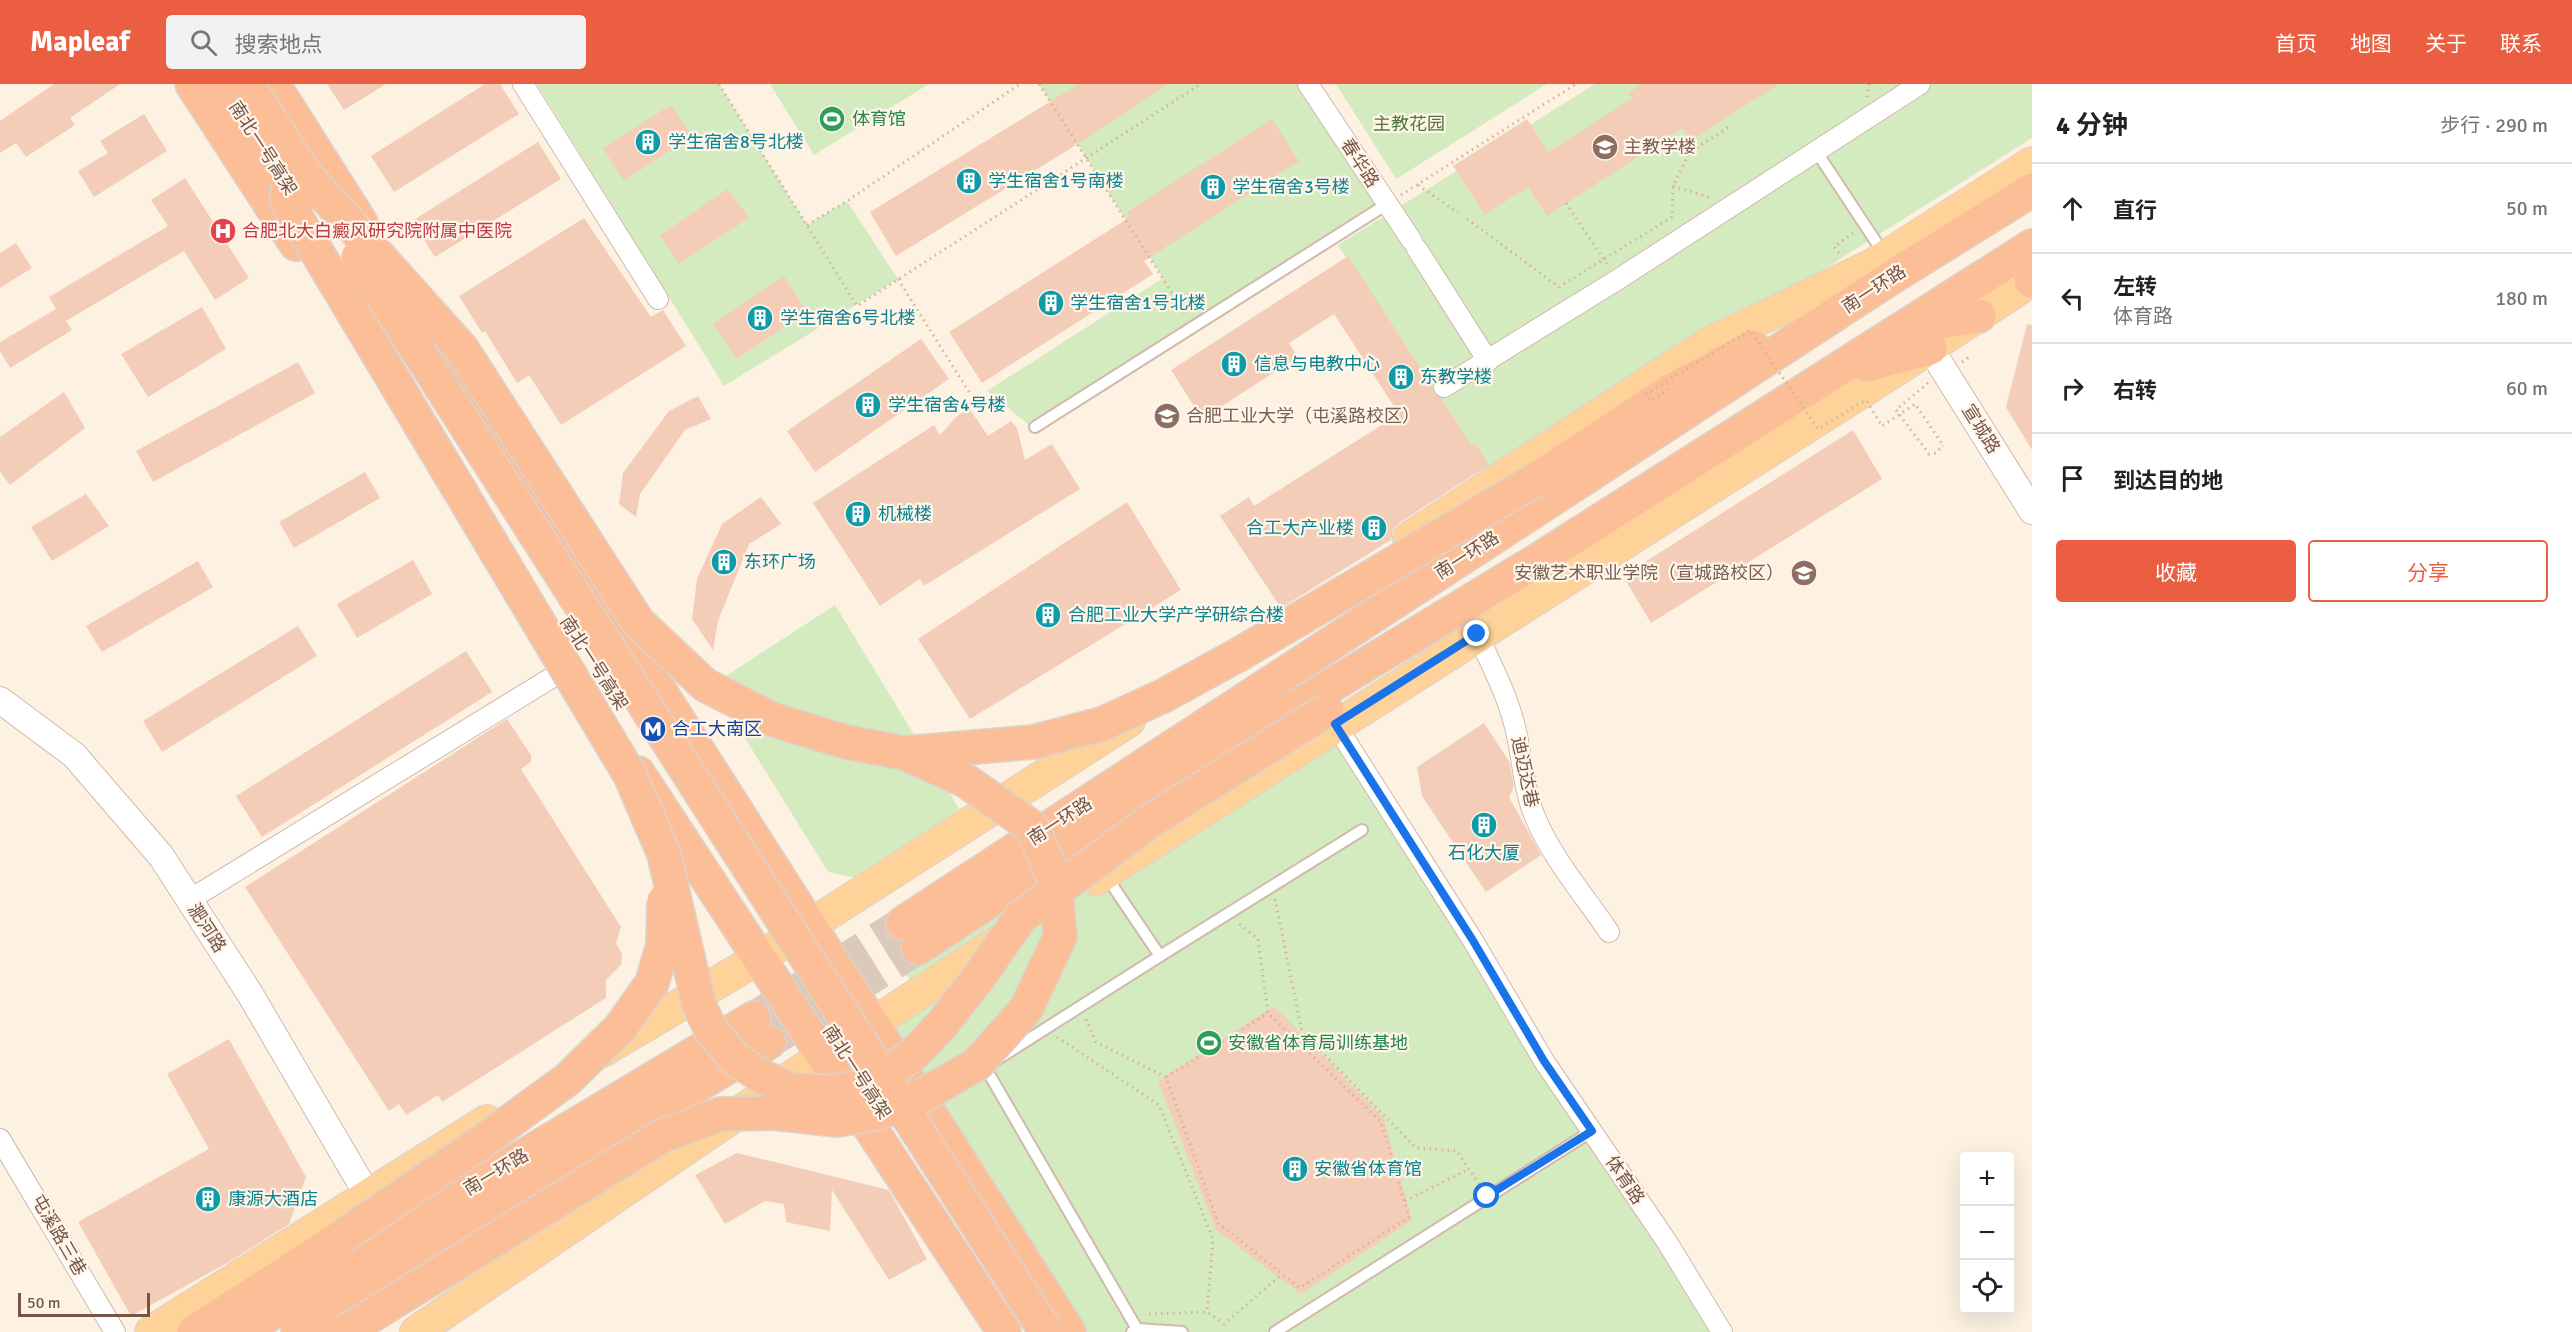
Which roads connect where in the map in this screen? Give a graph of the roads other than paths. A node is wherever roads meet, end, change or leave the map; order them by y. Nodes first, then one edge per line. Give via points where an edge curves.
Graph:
1 (192, 84) edge
2 (222, 84) edge
3 (247, 84) edge
4 (273, 84) edge
5 (523, 84) edge
6 (1308, 84) edge
7 (1920, 84) edge
8 (1816, 151) junction
9 (2032, 163) edge
10 (297, 181) junction
11 (2019, 198) edge
12 (1387, 204) junction
13 (2032, 246) edge
14 (1880, 261) junction
15 (2032, 280) edge
16 (658, 299) dead end
17 (1835, 314) junction
18 (1979, 316) joint
19 (1919, 337) junction
20 (1488, 361) junction
21 (1444, 387) dead end
22 (1035, 427) dead end
23 (2032, 511) edge
24 (1538, 560) junction
25 (1477, 634) junction
26 (569, 667) junction
27 (0, 700) edge
28 (1331, 717) junction
29 (904, 753) junction
30 (1362, 830) dead end
31 (664, 854) junction
32 (1104, 873) junction
33 (189, 900) junction
34 (809, 926) junction
35 (1609, 932) dead end
36 (1160, 956) junction
37 (759, 958) junction
38 (873, 1024) junction
39 (824, 1055) junction
40 (1592, 1131) junction
41 (0, 1139) edge
42 (367, 1194) junction
43 (1134, 1331) edge
44 (115, 1332) edge
45 (151, 1332) edge
46 (194, 1332) edge
47 (242, 1332) edge
48 (298, 1332) edge
49 (345, 1332) edge
50 (416, 1332) edge
51 (1004, 1332) edge
52 (1025, 1332) edge
53 (1046, 1332) edge
54 (1069, 1332) edge
55 (1182, 1332) edge
56 (1275, 1332) edge
57 (1722, 1332) edge

1 - 26 highway
2 - 10 highway, 南北一号高架
3 - 10 highway, 南北一号高架, bridge
4 - 34 highway
5 - 16 street
6 - 12 street, 春华路
7 - 8 street
8 - 14 lane
8 - 20 street
9 - 14 main road
10 - 29 highway, bridge via 462,349 638,622 705,686 774,720 846,742
10 - 31 highway, bridge via 287,202 630,775
10 - 52 highway, 南北一号高架, bridge
10 - 53 highway, 南北一号高架, bridge
11 - 14 highway
11 - 17 highway, 南一环路
12 - 20 street, 春华路
12 - 22 lane
13 - 19 highway, 南一环路
14 - 34 main road via 1708,344
15 - 18 main road
17 - 24 highway, 南一环路 via 910,935 1138,803
17 - 29 highway, bridge via 1738,353 1670,391 1537,479 1163,696 1102,723 1033,742
18 - 19 highway
19 - 23 street, 宣城路
19 - 24 highway, 南一环路 via 1832,374
19 - 25 main road
20 - 21 street
24 - 28 highway via 1501,601
25 - 28 main road
25 - 35 street, 迪迈达巷 via 1507,697 1535,816 1545,838
26 - 33 street
26 - 37 highway
27 - 33 street, 淝河路 via 74,755 160,856
28 - 31 highway, bridge via 1153,819 1021,917 943,1023 915,1053 873,1084 832,1092 792,1090 735,1059 711,1030 699,1005
28 - 32 main road
28 - 40 street, 体育路 via 1472,939 1544,1061
29 - 49 highway, bridge via 966,781 1032,827 1055,880 1060,937 1026,1009 977,1064 913,1101 877,1113 837,1120 775,1113 721,1114 662,1136
30 - 36 lane
31 - 46 highway, bridge via 663,945 652,982 620,1028 568,1079 483,1141
32 - 36 lane
32 - 38 main road
33 - 42 street, 淝河路 via 250,994
34 - 37 main road
34 - 38 highway
36 - 43 lane via 985,1067 1129,1315
37 - 39 highway
37 - 42 main road
38 - 39 main road
38 - 54 highway
39 - 50 main road
39 - 51 highway
40 - 56 lane
40 - 57 street, 体育路
41 - 44 street, 屯溪路三巷
42 - 45 main road
43 - 55 lane
47 - 48 highway, 南一环路 via 427,1214 761,1030

